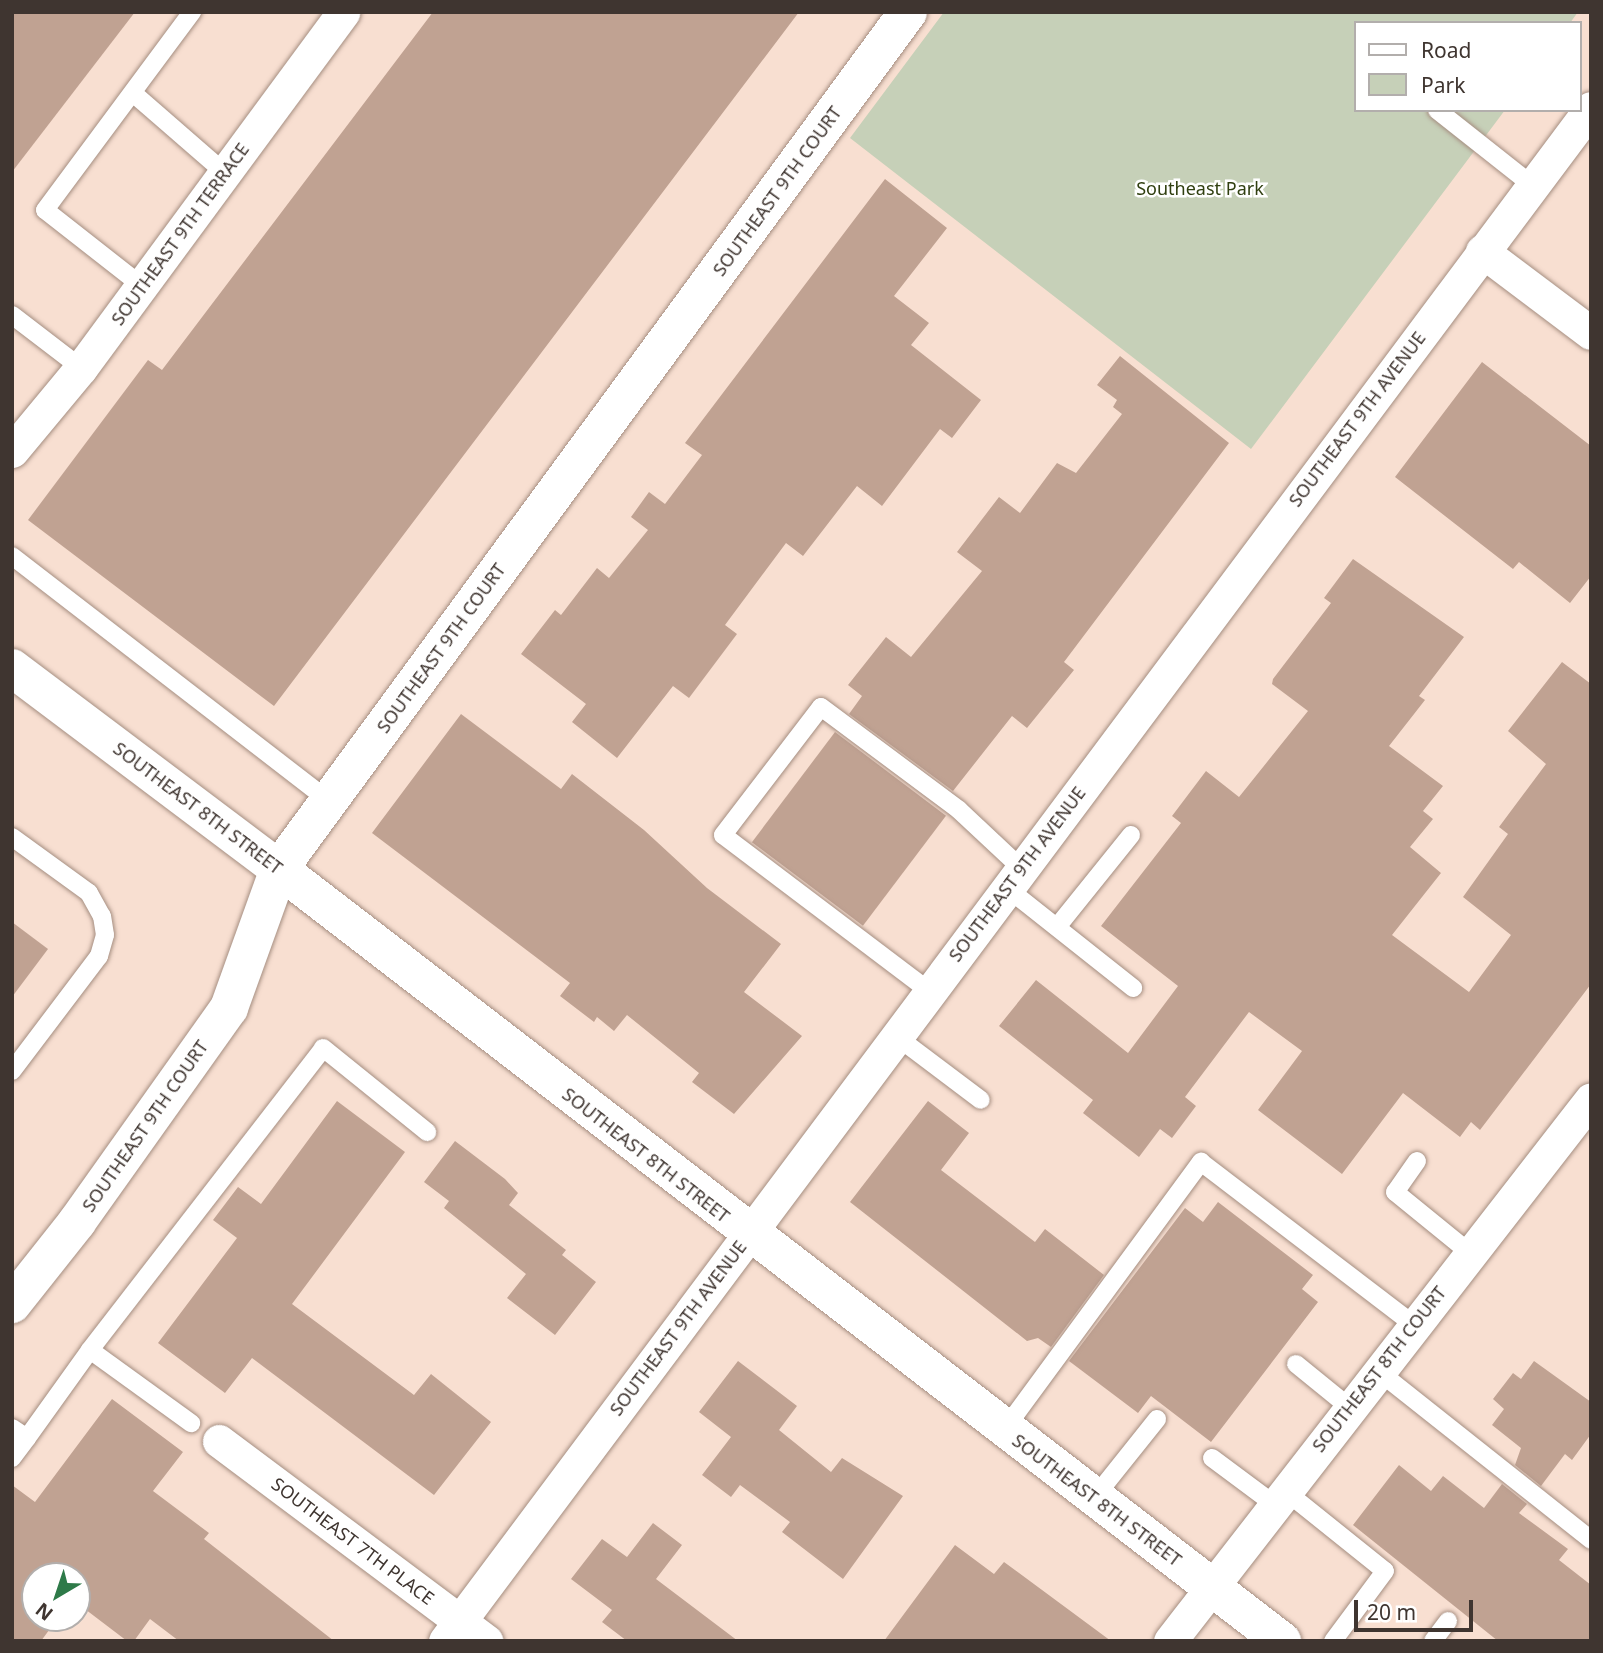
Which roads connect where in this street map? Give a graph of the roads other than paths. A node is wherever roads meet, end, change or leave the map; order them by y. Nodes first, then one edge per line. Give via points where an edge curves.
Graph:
1 (192, 12) edge
2 (343, 12) edge
3 (908, 12) edge
4 (133, 93) junction
5 (1591, 108) edge
6 (1440, 112) edge
7 (225, 173) junction
8 (1532, 185) junction
9 (1482, 251) junction
10 (142, 286) junction
11 (12, 314) edge
12 (1591, 333) edge
13 (81, 368) junction
14 (12, 451) edge
15 (12, 556) edge
16 (12, 668) edge
17 (329, 801) junction
18 (1131, 835) dead end
19 (12, 837) edge
20 (279, 869) junction
21 (1014, 878) junction
22 (1057, 928) junction
23 (1133, 988) dead end
24 (929, 991) junction
25 (896, 1036) junction
26 (12, 1071) edge
27 (1591, 1099) edge
28 (981, 1100) dead end
29 (427, 1132) dead end
30 (1417, 1161) dead end
31 (748, 1234) junction
32 (1470, 1253) junction
33 (12, 1304) edge
34 (1414, 1325) junction
35 (90, 1350) junction
36 (1296, 1364) dead end
37 (1378, 1371) junction
38 (1349, 1408) junction
39 (1157, 1419) dead end
40 (191, 1423) dead end
41 (12, 1428) edge
42 (1004, 1430) junction
43 (27, 1438) junction
44 (219, 1441) dead end
45 (12, 1458) edge
46 (1212, 1458) dead end
47 (1279, 1497) junction
48 (1094, 1498) junction
49 (1591, 1540) edge
50 (1210, 1587) junction
51 (1448, 1621) dead end
52 (464, 1634) edge
53 (1170, 1641) edge
54 (1282, 1641) edge
55 (1333, 1641) edge
56 (1433, 1641) edge

1 - 4 lane
2 - 7 street, SOUTHEAST 9TH TERRACE
3 - 17 main road, SOUTHEAST 9TH COURT
4 - 7 lane
4 - 10 lane via 45,210
5 - 8 street, SOUTHEAST 9TH AVENUE
6 - 8 lane
7 - 10 street, SOUTHEAST 9TH TERRACE
8 - 9 street, SOUTHEAST 9TH AVENUE
9 - 12 street
9 - 21 street, SOUTHEAST 9TH AVENUE
10 - 13 street, SOUTHEAST 9TH TERRACE
11 - 13 lane
13 - 14 street, SOUTHEAST 9TH TERRACE
15 - 17 lane
16 - 20 main road, SOUTHEAST 8TH STREET
17 - 20 main road, SOUTHEAST 9TH COURT
18 - 22 lane
19 - 26 lane via 89,894 102,916 105,935 99,956
20 - 31 main road, SOUTHEAST 8TH STREET
20 - 33 main road, SOUTHEAST 9TH COURT via 229,1008 77,1222
21 - 22 lane
21 - 24 street, SOUTHEAST 9TH AVENUE
21 - 24 lane via 959,810 821,707 723,835
22 - 23 lane
24 - 25 street, SOUTHEAST 9TH AVENUE
25 - 28 lane
25 - 31 street, SOUTHEAST 9TH AVENUE
27 - 32 street, SOUTHEAST 8TH COURT
29 - 35 lane via 323,1048
30 - 32 lane via 1395,1192
31 - 42 main road, SOUTHEAST 8TH STREET
31 - 52 street, SOUTHEAST 9TH AVENUE
32 - 34 street, SOUTHEAST 8TH COURT
34 - 37 street, SOUTHEAST 8TH COURT
34 - 42 lane via 1201,1162
35 - 40 lane
35 - 43 lane
36 - 38 lane
37 - 38 street, SOUTHEAST 8TH COURT
37 - 49 lane
38 - 47 street, SOUTHEAST 8TH COURT
39 - 48 lane
41 - 43 lane
42 - 48 main road, SOUTHEAST 8TH STREET
43 - 45 lane
44 - 52 street, SOUTHEAST 7TH PLACE
46 - 47 lane
47 - 50 street, SOUTHEAST 8TH COURT
47 - 55 lane via 1385,1571
48 - 50 main road, SOUTHEAST 8TH STREET
50 - 53 street, SOUTHEAST 8TH COURT
50 - 54 main road, SOUTHEAST 8TH STREET
51 - 56 lane

